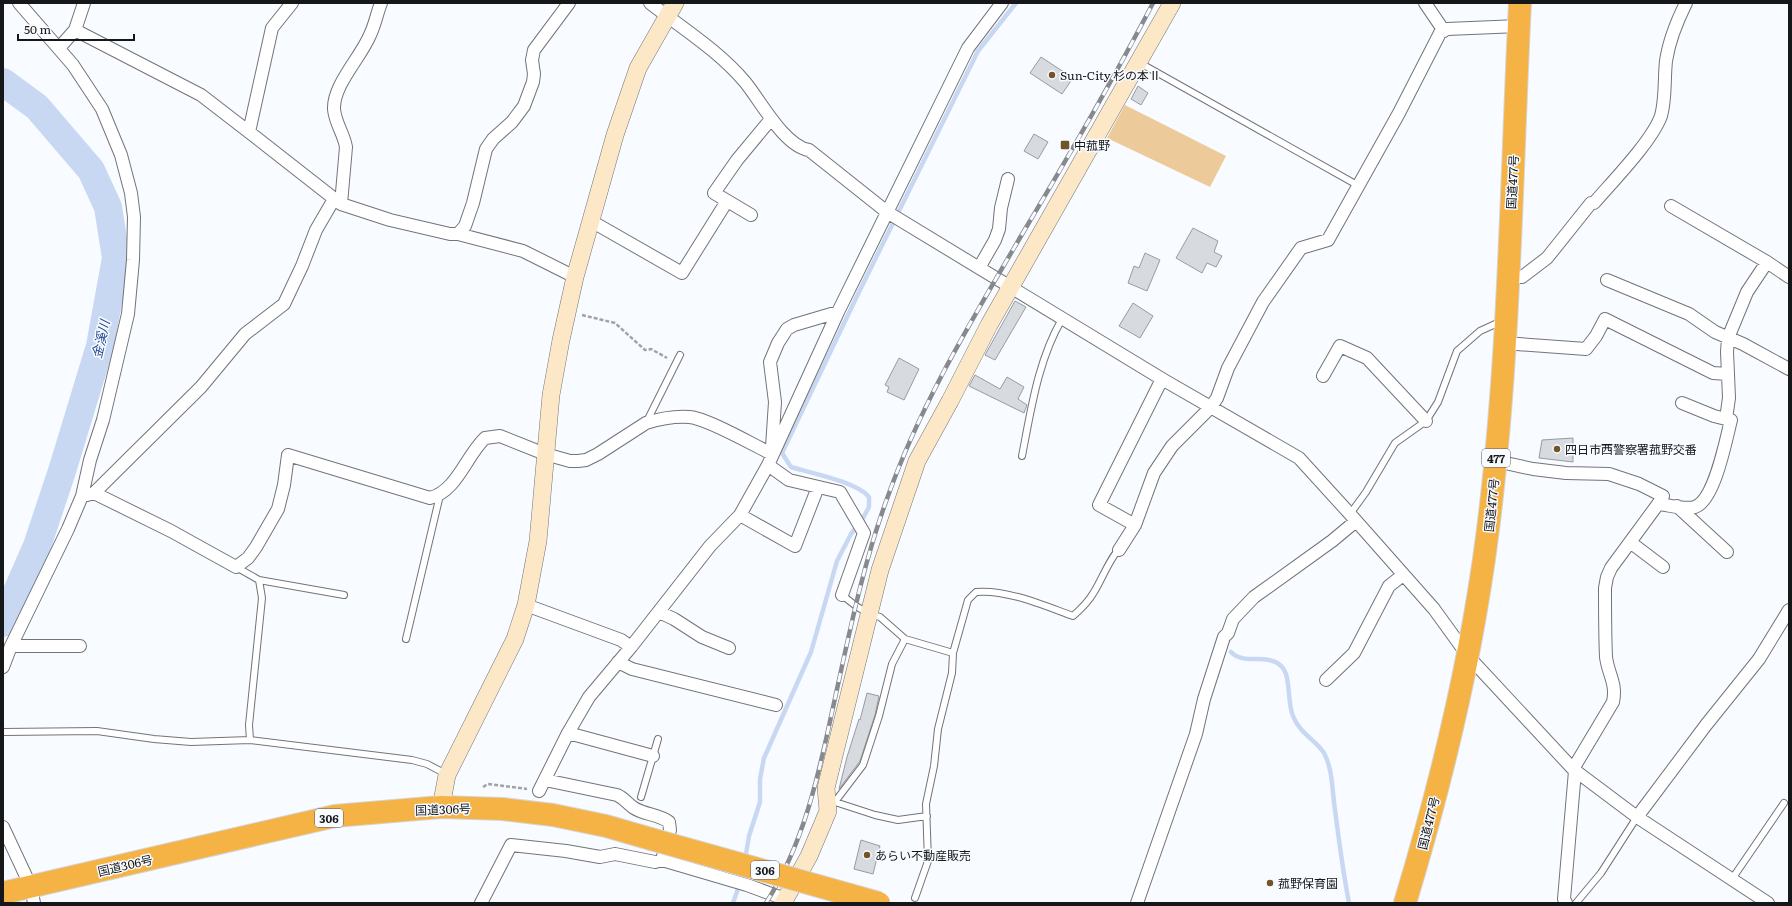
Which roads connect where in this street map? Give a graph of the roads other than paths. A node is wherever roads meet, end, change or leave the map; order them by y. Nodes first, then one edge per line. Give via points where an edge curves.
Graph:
1 (19, 3) edge
2 (84, 3) edge
3 (292, 3) edge
4 (381, 3) edge
5 (569, 3) edge
6 (650, 3) edge
7 (1002, 3) edge
8 (1172, 3) edge
9 (1425, 3) edge
10 (1520, 3) edge
11 (1686, 3) edge
12 (671, 10) edge
13 (1519, 26) junction
14 (76, 30) junction
15 (1444, 31) junction
16 (59, 48) junction
17 (1139, 62) junction
18 (771, 119) junction
19 (249, 132) junction
20 (1008, 179) dead end
21 (1359, 186) junction
22 (338, 202) junction
23 (727, 202) junction
24 (1671, 206) dead end
25 (888, 212) junction
26 (751, 215) dead end
27 (591, 221) junction
28 (458, 234) junction
29 (1767, 262) junction
30 (979, 268) junction
31 (1507, 276) junction
32 (575, 277) junction
33 (1789, 277) edge
34 (1607, 280) dead end
35 (1011, 288) junction
36 (838, 312) junction
37 (1062, 320) junction
38 (1505, 320) junction
39 (1728, 338) junction
40 (1504, 343) junction
41 (680, 355) dead end
42 (1789, 368) edge
43 (1728, 374) junction
44 (1322, 376) dead end
45 (1162, 379) junction
46 (1682, 403) dead end
47 (1210, 408) junction
48 (1726, 419) junction
49 (1426, 421) junction
50 (646, 423) junction
51 (545, 454) junction
52 (1022, 456) dead end
53 (770, 459) junction
54 (1496, 461) junction
55 (818, 488) junction
56 (94, 493) junction
57 (440, 495) junction
58 (82, 496) junction
59 (1658, 504) junction
60 (1677, 506) junction
61 (740, 515) junction
62 (1353, 517) junction
63 (1135, 525) junction
64 (1630, 542) junction
65 (1119, 550) joint
66 (1727, 552) dead end
67 (1663, 567) dead end
68 (236, 568) junction
69 (1403, 575) junction
70 (259, 580) junction
71 (344, 595) dead end
72 (842, 595) joint
73 (526, 605) junction
74 (1789, 610) edge
75 (659, 612) junction
76 (870, 614) junction
77 (406, 639) dead end
78 (905, 639) junction
79 (10, 646) junction
80 (80, 646) dead end
81 (631, 647) junction
82 (729, 648) dead end
83 (953, 653) junction
84 (1468, 656) junction
85 (618, 662) junction
86 (3, 667) edge
87 (1326, 680) dead end
88 (776, 705) dead end
89 (3, 732) edge
90 (568, 733) junction
91 (658, 739) dead end
92 (250, 740) junction
93 (653, 756) junction
94 (1574, 770) junction
95 (447, 775) junction
96 (545, 780) junction
97 (539, 791) road end
98 (641, 797) dead end
99 (1784, 803) dead end
100 (440, 807) junction
101 (831, 807) junction
102 (927, 816) junction
103 (1637, 817) junction
104 (3, 827) edge
105 (662, 860) junction
106 (1732, 879) junction
107 (20, 894) edge
108 (916, 898) dead end
109 (784, 901) edge
110 (481, 903) edge
111 (879, 903) edge
112 (1137, 903) edge
113 (1405, 903) edge
114 (1566, 903) edge
115 (1576, 903) edge
116 (1768, 903) edge

1 - 16 street
2 - 14 street
3 - 19 street via 272,28
4 - 22 street via 370,35 335,99 336,117 346,147
5 - 28 street via 534,50 533,82 524,106 486,149 473,203 465,226
6 - 12 street
7 - 25 street via 968,48
8 - 17 street
9 - 15 street
10 - 13 highway, 国道477号 / 477
11 - 31 street via 1677,21 1666,60 1660,116 1650,136 1547,258 1522,277
12 - 18 street via 745,82
12 - 27 street via 638,68 615,135
13 - 15 street
13 - 31 highway, 国道477号 / 477
14 - 16 street
14 - 19 street via 201,95
15 - 21 street via 1440,33
16 - 58 street via 102,109 121,155 131,193 134,218 128,314
17 - 21 lane
17 - 35 street
18 - 23 street via 714,193
18 - 25 street via 804,149 809,150
19 - 22 street
20 - 30 street via 996,240
21 - 47 street via 1328,240 1301,248 1263,302
22 - 28 street via 390,220
22 - 56 street via 316,230 284,304 245,334 201,387
23 - 26 street
23 - 27 street via 682,273
24 - 29 street
25 - 30 street
25 - 36 street
27 - 32 street
28 - 32 street via 523,251
29 - 33 street
29 - 39 street via 1747,292
30 - 35 street
31 - 38 highway, 国道477号 / 477
32 - 51 street via 551,395
34 - 39 street via 1689,314
35 - 37 street
35 - 76 street via 917,461 880,570
36 - 53 street
36 - 53 street via 794,325 787,329 778,343 770,362 775,402
37 - 45 street
37 - 52 lane via 1034,394
38 - 40 highway, 国道477号 / 477
38 - 49 lane via 1480,331 1457,351 1438,402
39 - 42 street
39 - 43 street
40 - 43 street via 1586,349 1605,319 1713,374
40 - 54 highway, 国道477号 / 477
41 - 50 lane
43 - 48 street via 1729,398
44 - 49 street via 1340,346 1367,358
45 - 47 street
45 - 63 street via 1099,505
46 - 48 street
47 - 62 street via 1299,458
47 - 63 street via 1172,446 1158,467
48 - 60 street via 1731,420 1721,462 1707,496 1702,503 1694,507
49 - 62 lane via 1395,442
50 - 51 street via 586,460 570,461
50 - 53 street via 690,417 721,429
51 - 57 street via 500,436 485,438
51 - 73 street via 538,541
53 - 55 street via 789,480
53 - 61 street
54 - 59 street via 1566,473 1609,474 1639,484 1663,496
54 - 84 highway, 国道477号 / 477 via 1487,538
55 - 61 street via 795,546
55 - 72 street via 840,492 864,533
56 - 58 street
56 - 68 street via 171,531
57 - 68 street via 430,498 288,455 278,509 256,548
57 - 77 lane
58 - 79 street
59 - 60 street
59 - 64 street
60 - 66 street
61 - 75 street via 710,546
62 - 69 street
62 - 112 street via 1332,541 1254,597 1233,619 1224,637 1204,699 1196,734
63 - 65 street
64 - 67 street
64 - 94 street via 1611,568 1605,588 1606,658 1613,678 1613,702
65 - 83 lane via 1115,552 1093,594 1073,616 1034,602 982,591 976,592 968,600
68 - 70 lane
69 - 84 street via 1434,609
69 - 87 street via 1389,586 1354,653
70 - 71 lane
70 - 92 lane via 262,598 249,725
72 - 76 lane
73 - 81 street via 621,640
73 - 95 street via 515,639
74 - 103 street via 1759,659
75 - 81 street
75 - 82 street via 702,638
76 - 78 lane via 880,617
76 - 101 street via 826,788
78 - 83 lane
78 - 101 lane via 892,664 863,765
79 - 80 street
79 - 86 street
81 - 85 street
83 - 102 lane via 952,673 938,730 927,797
84 - 94 street
84 - 113 highway, 国道477号 / 477 via 1425,837
85 - 88 street via 632,669
85 - 90 street via 589,697
89 - 92 lane via 97,731 183,741
90 - 93 street
90 - 96 street
91 - 93 lane
92 - 95 lane via 412,760 427,764
93 - 98 lane
94 - 103 street
94 - 114 street via 1564,899
95 - 100 street
96 - 97 street
96 - 105 street via 617,795 634,808 662,817 669,822 670,830
99 - 106 lane
100 - 107 highway, 国道306号 / 306 via 335,816
100 - 111 highway, 国道306号 / 306, bridge via 502,809 553,815 606,826
101 - 102 lane via 898,820
101 - 109 street via 809,856
102 - 108 lane via 928,861
103 - 106 street
103 - 115 lane via 1601,873
104 - 107 street
105 - 109 street via 747,885
105 - 110 street via 655,862 615,854 600,857 511,845
106 - 116 street

